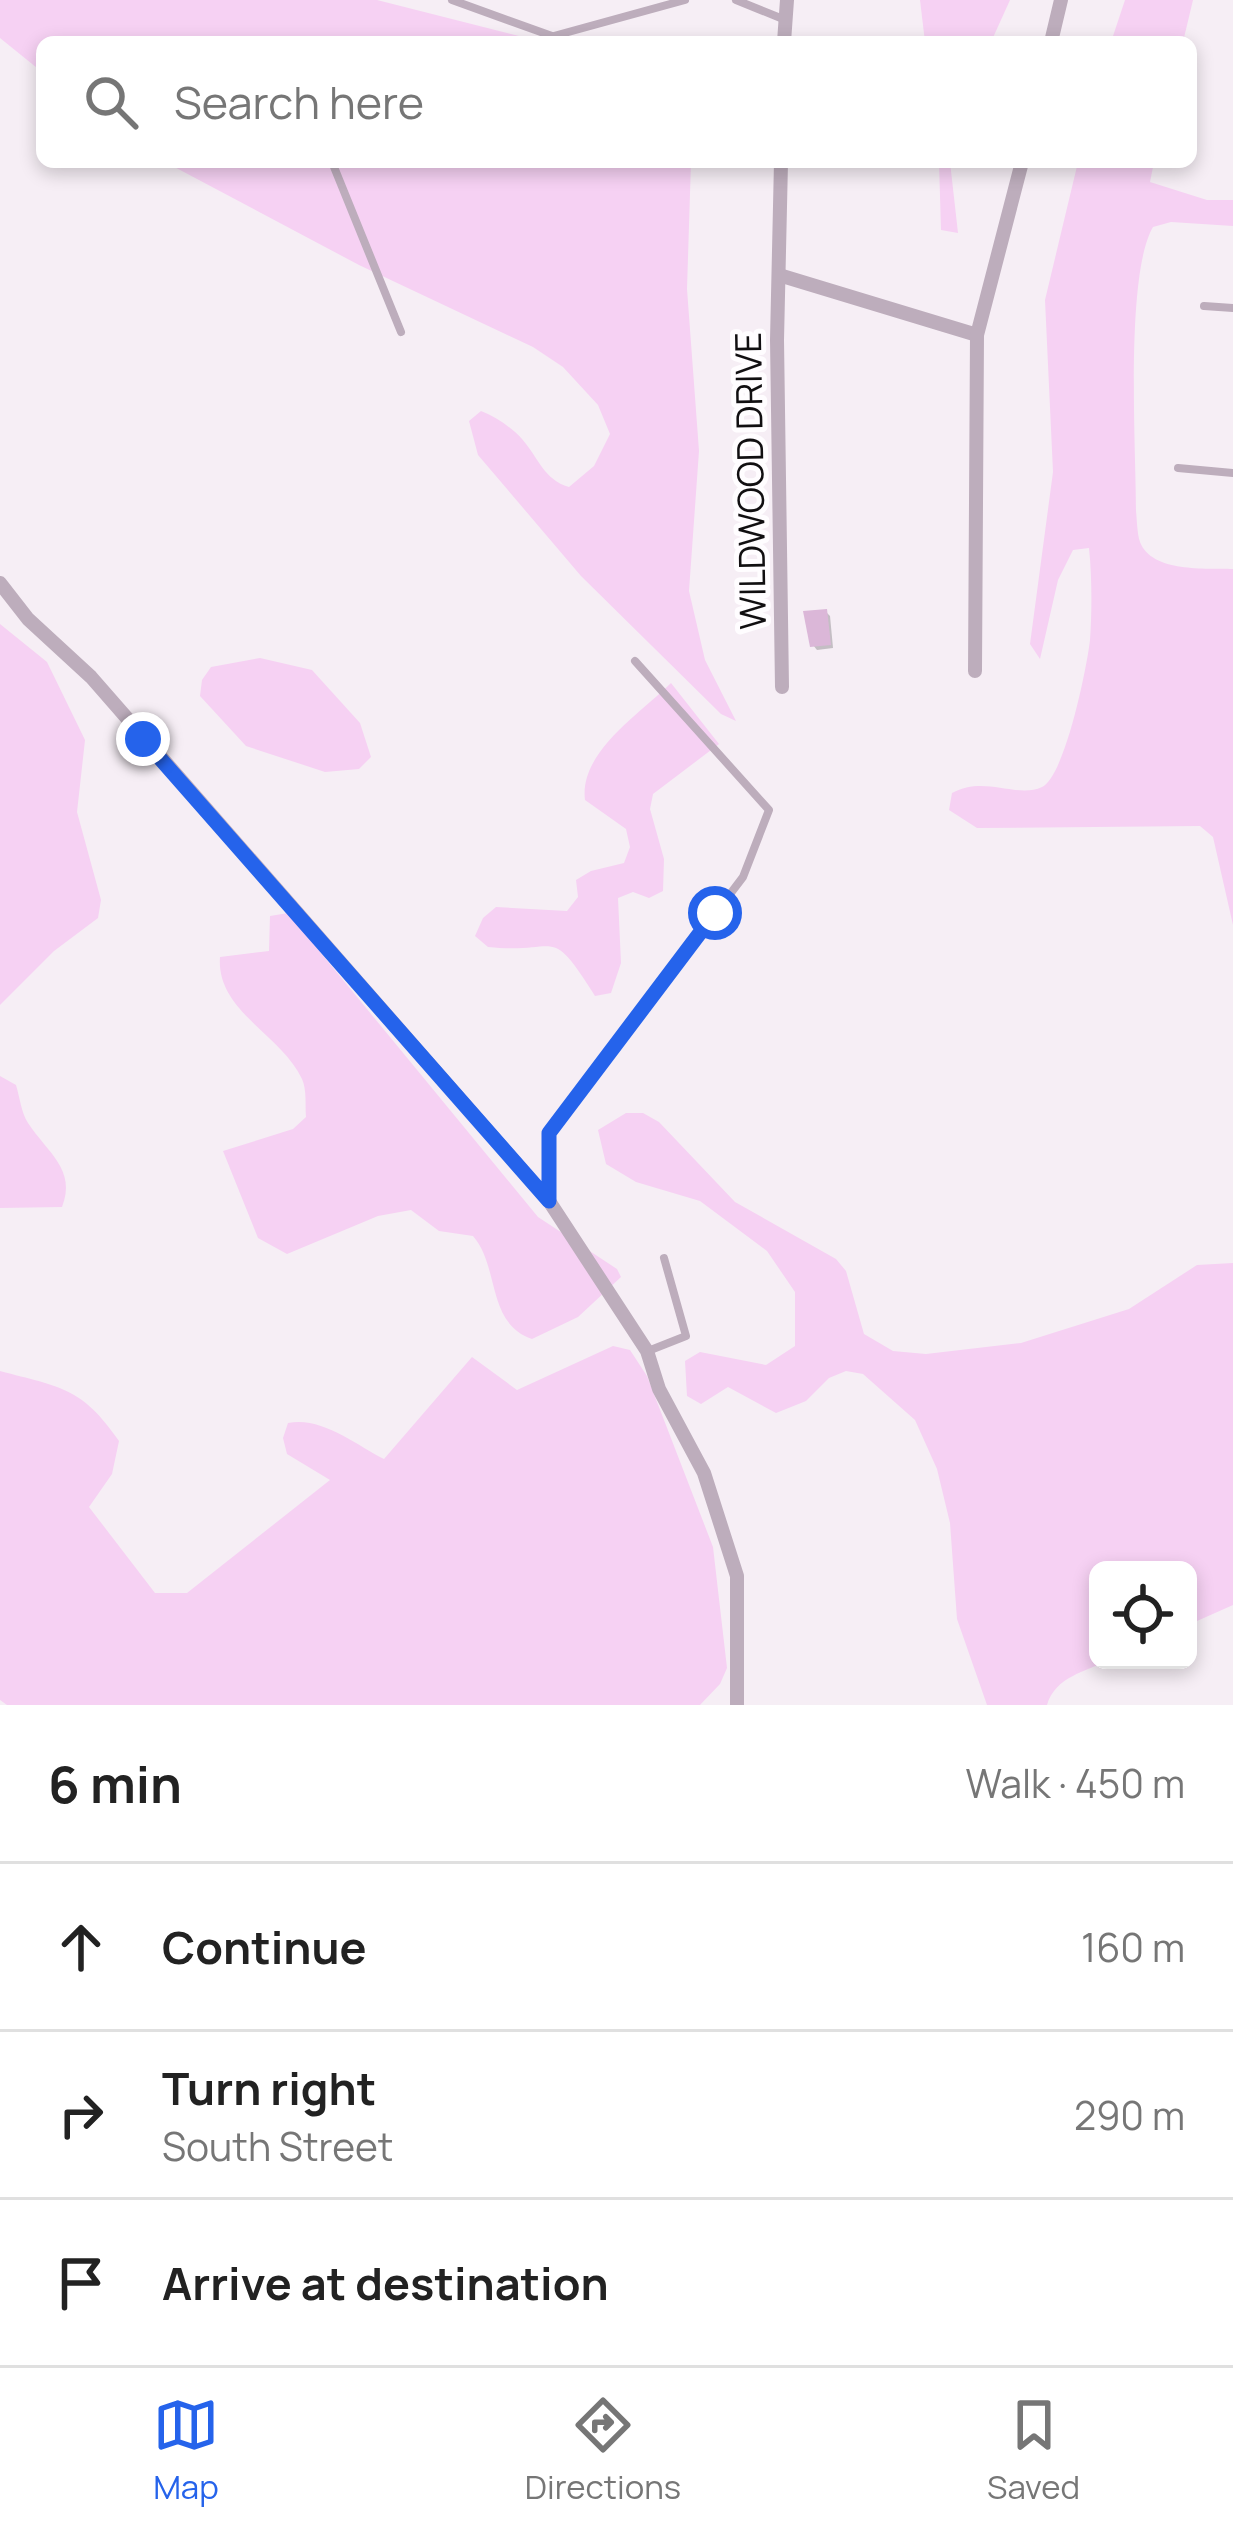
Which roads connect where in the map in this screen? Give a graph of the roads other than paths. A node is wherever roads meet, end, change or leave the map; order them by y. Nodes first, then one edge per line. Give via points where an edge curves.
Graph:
1 (452, 0) edge
2 (685, 0) edge
3 (736, 0) edge
4 (787, 0) edge
5 (1061, 0) edge
6 (785, 20) junction
7 (550, 36) edge
8 (557, 36) edge
9 (784, 36) edge
10 (1052, 36) edge
11 (334, 168) edge
12 (782, 168) edge
13 (1020, 168) edge
14 (779, 275) junction
15 (1204, 306) dead end
16 (1233, 308) edge
17 (400, 332) dead end
18 (977, 335) junction
19 (1178, 468) dead end
20 (1233, 472) edge
21 (0, 583) edge
22 (635, 661) dead end
23 (975, 671) dead end
24 (782, 687) dead end
25 (549, 1201) junction
26 (664, 1258) dead end
27 (646, 1351) junction
28 (737, 1705) edge

1 - 7 lane
2 - 8 lane
3 - 6 lane
4 - 6 street
5 - 10 street
6 - 9 street
11 - 17 lane
12 - 14 street, WILDWOOD DRIVE
13 - 18 street
14 - 18 street
14 - 24 street, WILDWOOD DRIVE
15 - 16 lane
18 - 23 street
19 - 20 lane
21 - 25 street
22 - 25 lane via 769,810 743,877 549,1133
25 - 27 street
26 - 27 lane via 686,1336
27 - 28 street via 704,1474 737,1576

